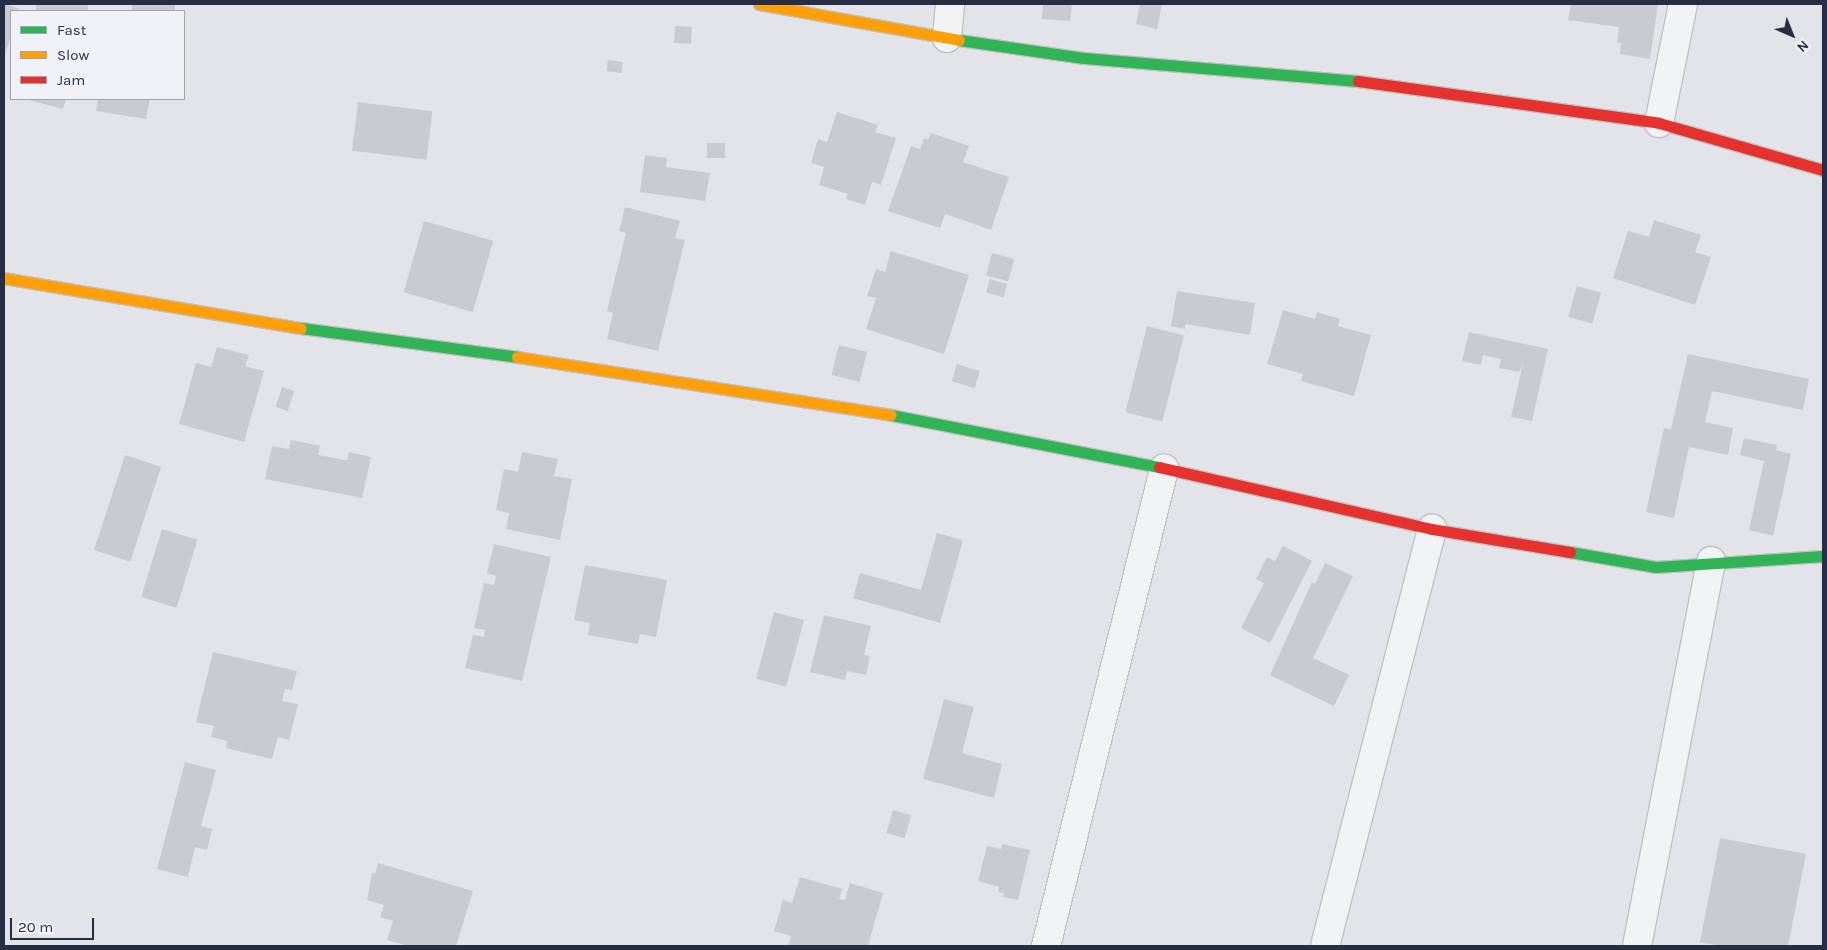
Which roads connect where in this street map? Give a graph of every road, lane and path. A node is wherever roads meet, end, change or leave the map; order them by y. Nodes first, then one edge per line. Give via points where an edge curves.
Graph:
1 (759, 4) edge
2 (950, 4) edge
3 (1683, 4) edge
4 (947, 38) junction
5 (1659, 123) junction
6 (1823, 170) edge
7 (4, 278) edge
8 (1164, 468) junction
9 (1432, 529) junction
10 (1823, 556) edge
11 (1711, 561) junction
12 (1046, 946) edge
13 (1325, 946) edge
14 (1637, 946) edge

1 - 4 street
2 - 4 street
3 - 5 street
4 - 5 street via 1084,58 1330,77
5 - 6 street
7 - 8 street via 361,338 581,365 875,412
8 - 9 street
8 - 12 street
9 - 11 street via 1656,567
9 - 13 street
10 - 11 street
11 - 14 street

